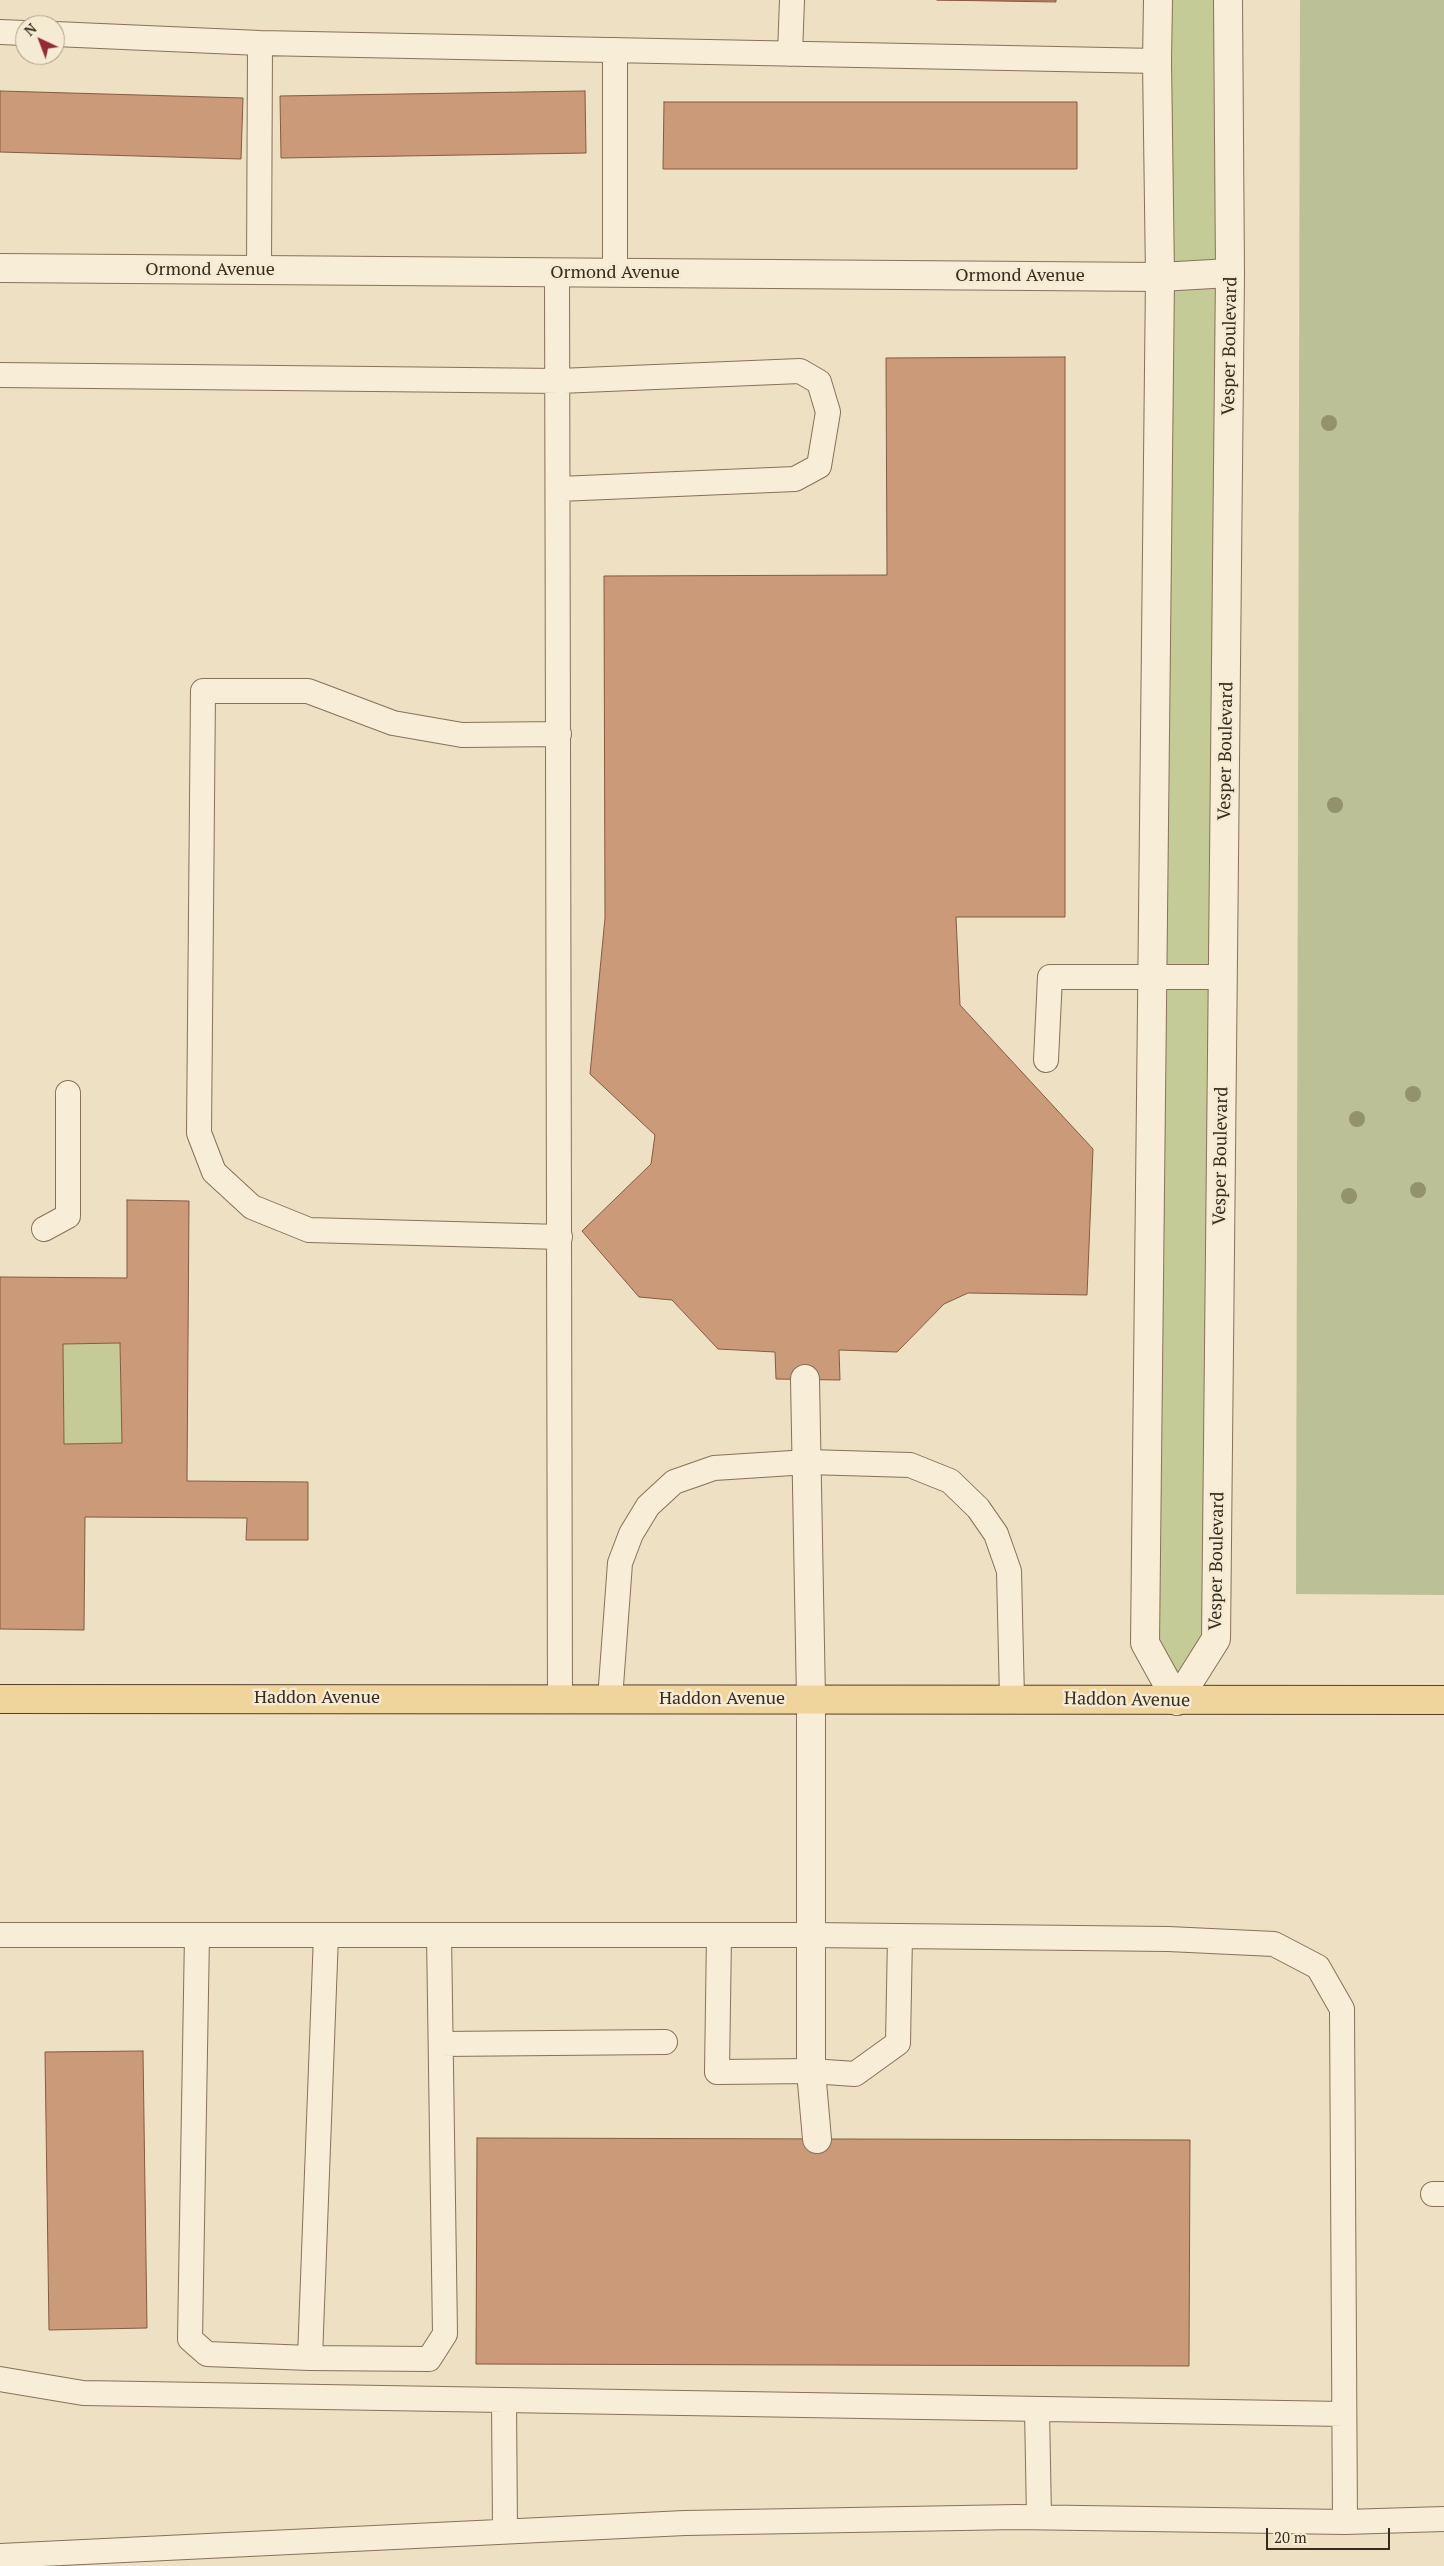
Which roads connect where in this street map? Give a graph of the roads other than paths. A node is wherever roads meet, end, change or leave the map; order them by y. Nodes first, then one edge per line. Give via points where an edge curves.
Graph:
1 (792, 0) edge
2 (1158, 0) edge
3 (1228, 0) edge
4 (0, 32) edge
5 (15, 33) edge
6 (65, 34) edge
7 (260, 43) junction
8 (615, 50) junction
9 (790, 54) junction
10 (1157, 62) junction
11 (0, 268) edge
12 (259, 270) junction
13 (558, 273) junction
14 (615, 273) junction
15 (1230, 273) junction
16 (1160, 277) junction
17 (0, 375) edge
18 (559, 381) junction
19 (559, 489) junction
20 (559, 734) junction
21 (1152, 977) junction
22 (1223, 977) junction
23 (1046, 1060) dead end
24 (68, 1094) dead end
25 (44, 1229) dead end
26 (560, 1238) junction
27 (805, 1379) dead end
28 (808, 1462) junction
29 (0, 1698) edge
30 (560, 1698) junction
31 (1012, 1698) junction
32 (610, 1699) junction
33 (811, 1699) junction
34 (1444, 1700) edge
35 (1177, 1701) junction
36 (0, 1935) edge
37 (197, 1935) junction
38 (326, 1935) junction
39 (439, 1935) junction
40 (719, 1935) junction
41 (810, 1935) junction
42 (900, 1936) junction
43 (665, 2042) dead end
44 (441, 2044) junction
45 (811, 2071) junction
46 (817, 2139) dead end
47 (310, 2358) junction
48 (0, 2379) edge
49 (504, 2400) junction
50 (1037, 2409) junction
51 (1344, 2414) junction
52 (1039, 2517) junction
53 (1444, 2519) edge
54 (1345, 2522) junction
55 (505, 2532) junction
56 (0, 2556) edge

1 - 9 lane
2 - 10 street
3 - 15 street, Vesper Boulevard
4 - 5 lane
6 - 7 lane
7 - 8 lane
7 - 12 lane
8 - 9 lane
8 - 14 lane
9 - 10 lane
10 - 16 street
11 - 12 street, Ormond Avenue
12 - 13 street, Ormond Avenue
13 - 14 street, Ormond Avenue
13 - 18 lane
14 - 16 street, Ormond Avenue
15 - 16 street, Ormond Avenue
15 - 22 street, Vesper Boulevard
16 - 21 street
17 - 18 lane
18 - 19 lane
18 - 19 lane via 800,371 820,382 828,412 819,466 795,479
19 - 20 lane
20 - 26 lane
20 - 26 lane via 462,734 402,724 308,691 203,691 199,1134 214,1172 252,1207 309,1230
21 - 22 lane
21 - 23 lane via 1050,977
21 - 35 street via 1145,1643
22 - 35 street, Vesper Boulevard via 1216,1640
24 - 25 lane via 68,1216
26 - 30 lane
27 - 28 street
28 - 31 lane via 910,1465 950,1481 978,1508 996,1534 1009,1571
28 - 32 lane via 714,1468 674,1482 648,1506 631,1534 620,1563
28 - 33 street
29 - 30 main road, Haddon Avenue
30 - 32 main road, Haddon Avenue
31 - 33 main road, Haddon Avenue
31 - 35 main road, Haddon Avenue
32 - 33 main road, Haddon Avenue
33 - 41 street
34 - 35 main road, Haddon Avenue
36 - 37 lane
37 - 38 lane
37 - 47 lane via 190,2339 207,2354
38 - 39 lane
38 - 47 lane
39 - 40 lane
39 - 44 lane
40 - 41 lane
40 - 45 lane via 717,2072
41 - 42 lane
41 - 45 street
42 - 45 lane via 898,2043 855,2074
42 - 51 lane via 1168,1939 1274,1944 1318,1967 1342,2009
43 - 44 lane
44 - 47 lane via 445,2334 429,2359
45 - 46 street
48 - 49 lane via 83,2393
49 - 50 lane
49 - 55 lane
50 - 51 lane
50 - 52 lane
51 - 54 lane
52 - 54 lane
52 - 55 lane via 685,2522
53 - 54 lane
55 - 56 lane

